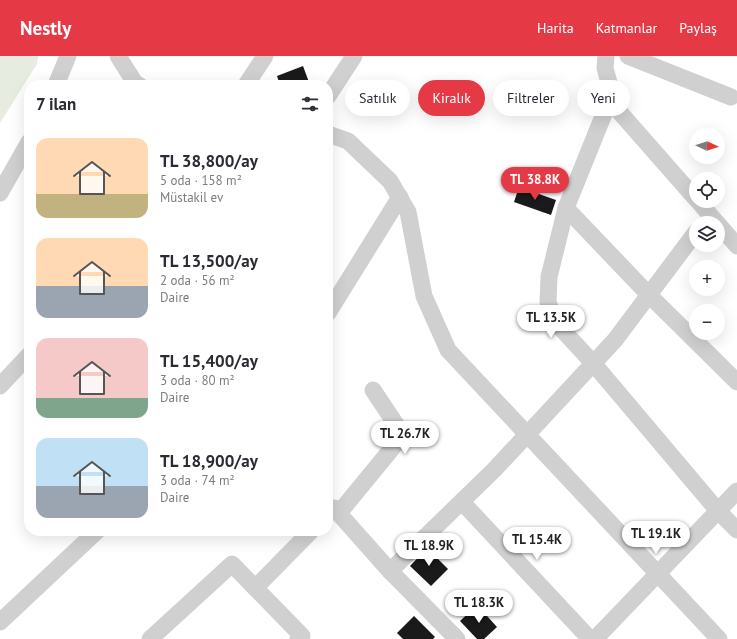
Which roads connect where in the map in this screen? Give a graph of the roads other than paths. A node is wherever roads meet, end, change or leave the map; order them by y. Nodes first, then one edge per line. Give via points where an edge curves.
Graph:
1 (68, 56) edge
2 (118, 56) edge
3 (265, 56) edge
4 (354, 56) edge
5 (606, 56) edge
6 (628, 56) edge
7 (58, 80) edge
8 (132, 80) edge
9 (249, 80) edge
10 (608, 80) edge
11 (333, 88) edge
12 (731, 98) dead end
13 (603, 116) edge
14 (623, 116) edge
15 (333, 136) edge
16 (24, 151) edge
17 (689, 191) edge
18 (0, 193) edge
19 (400, 197) junction
20 (566, 208) junction
21 (725, 234) edge
22 (689, 241) edge
23 (737, 246) edge
24 (649, 295) junction
25 (333, 305) edge
26 (24, 360) edge
27 (593, 363) junction
28 (737, 382) edge
29 (0, 386) edge
30 (373, 390) dead end
31 (527, 434) junction
32 (737, 491) edge
33 (462, 502) junction
34 (333, 508) edge
35 (333, 510) edge
36 (718, 511) junction
37 (737, 530) edge
38 (92, 536) edge
39 (307, 536) edge
40 (390, 571) junction
41 (658, 574) junction
42 (255, 588) junction
43 (0, 622) edge
44 (159, 636) edge
45 (455, 638) edge
46 (298, 639) edge
47 (590, 639) edge
48 (595, 639) edge
49 (719, 639) edge

1 - 7 street
2 - 8 street
3 - 9 street
4 - 11 street
5 - 10 street via 605,68
6 - 12 street
13 - 20 street
14 - 17 street
15 - 19 street via 348,141 390,181
16 - 18 street
19 - 25 street
19 - 31 street via 408,212 424,296 448,350
20 - 24 street
20 - 27 street via 549,278 548,302 556,323
21 - 23 street
22 - 24 street
24 - 27 street via 615,340
24 - 28 street
26 - 29 street
27 - 31 street
27 - 36 street
30 - 34 street via 403,435
31 - 33 street
31 - 41 street
32 - 36 street
33 - 40 street
33 - 47 street
35 - 40 street
36 - 37 street
36 - 41 street
38 - 43 street
39 - 42 street
40 - 45 street
41 - 48 street
41 - 49 street
42 - 44 street via 232,564
42 - 46 street via 302,636

